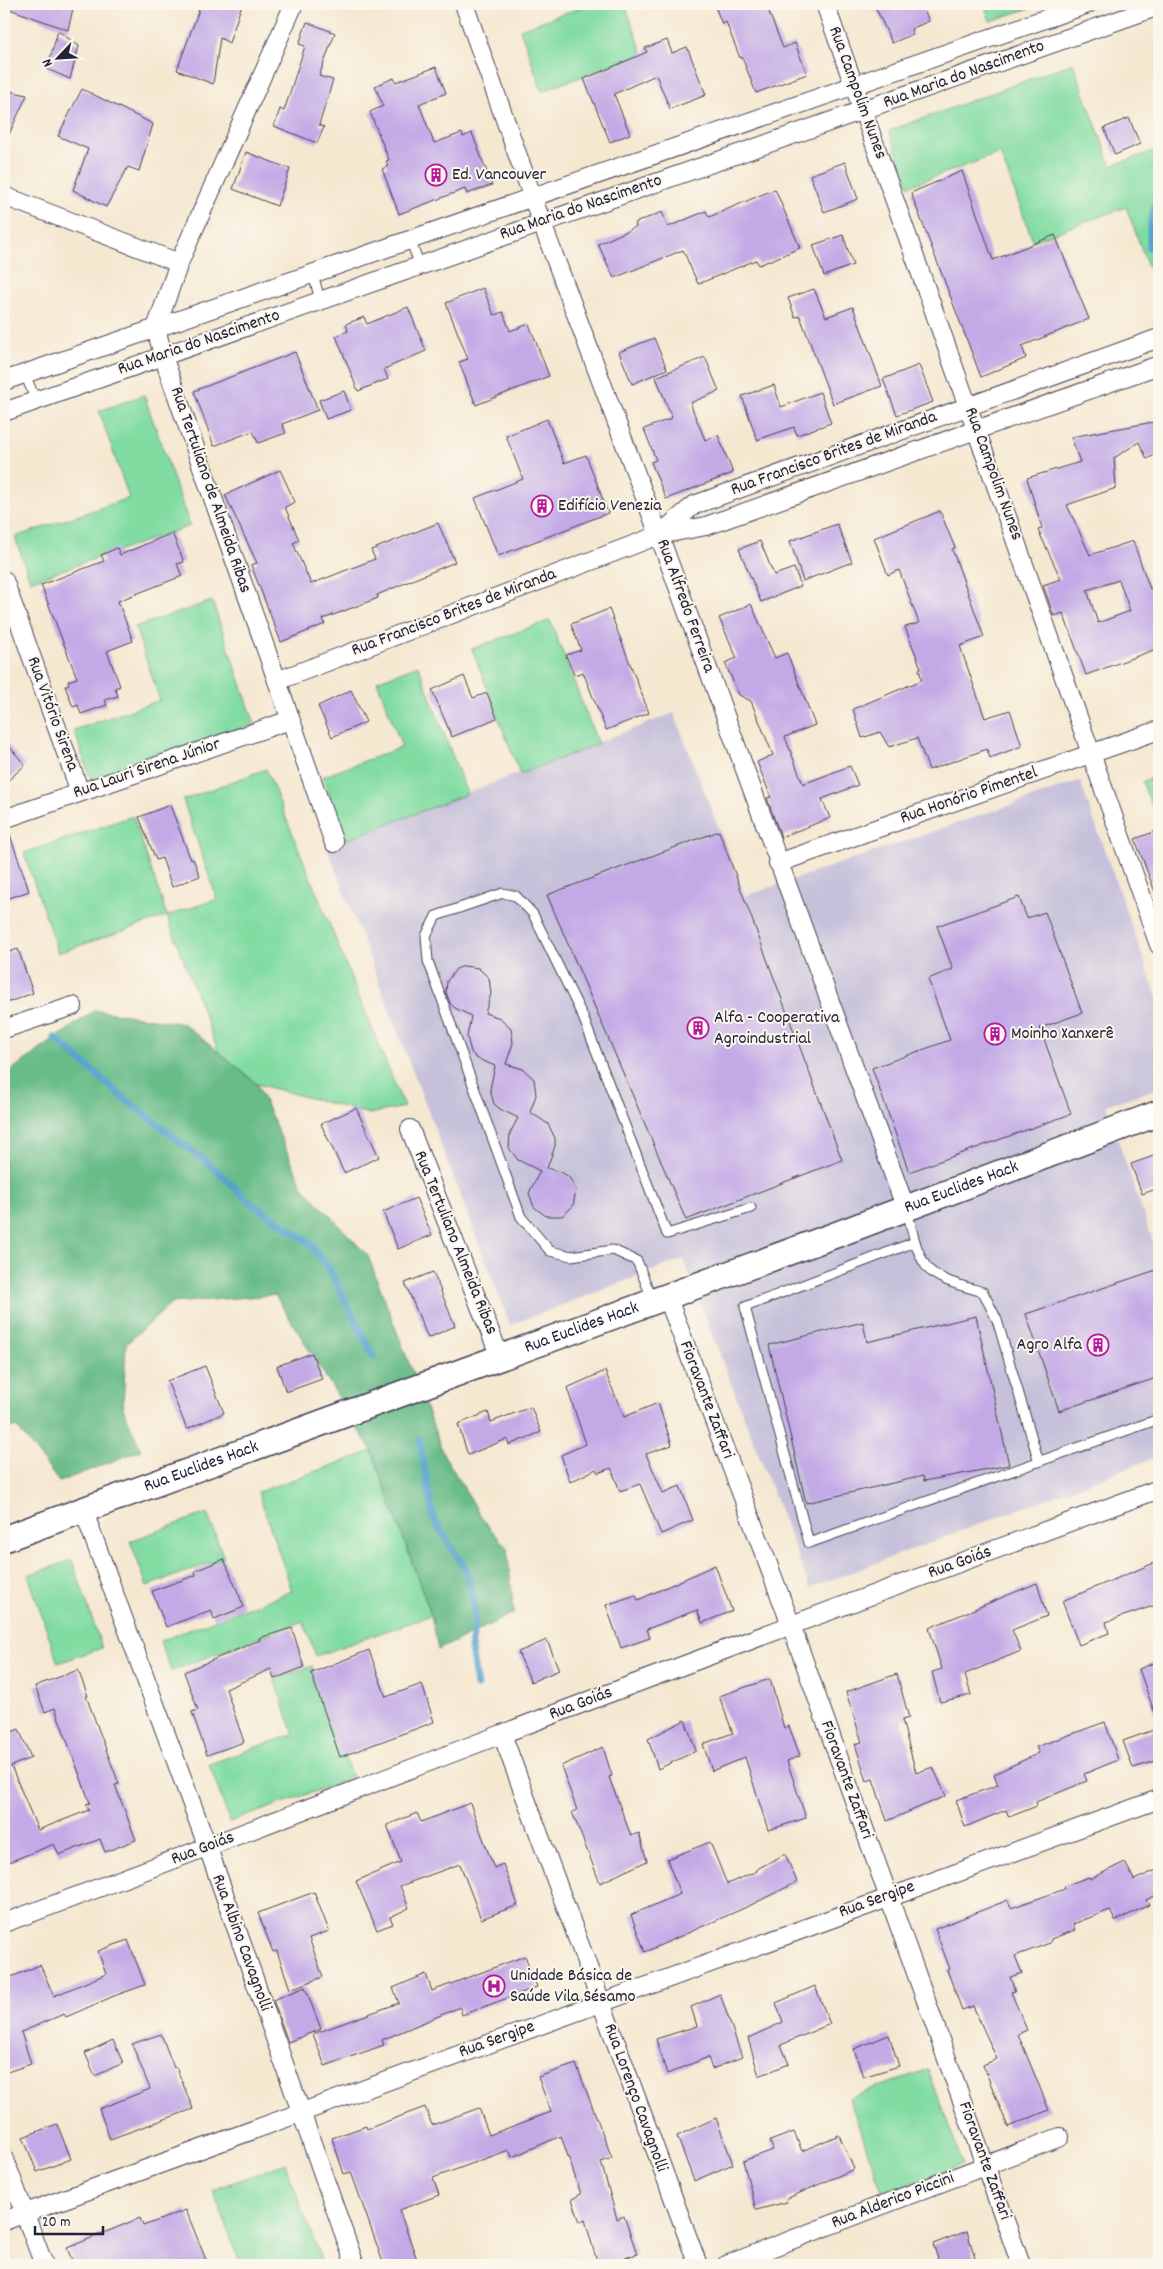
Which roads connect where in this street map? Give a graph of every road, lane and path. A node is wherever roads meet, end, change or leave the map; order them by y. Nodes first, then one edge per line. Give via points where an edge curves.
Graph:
1 (294, 4) edge
2 (464, 4) edge
3 (825, 4) edge
4 (1088, 4) edge
5 (1159, 6) edge
6 (1063, 13) junction
7 (1070, 38) junction
8 (978, 42) junction
9 (985, 68) junction
10 (855, 85) junction
11 (863, 111) junction
12 (743, 124) junction
13 (752, 149) junction
14 (658, 154) junction
15 (667, 178) junction
16 (4, 196) edge
17 (533, 198) junction
18 (541, 222) junction
19 (410, 240) junction
20 (180, 263) junction
21 (420, 265) junction
22 (313, 274) junction
23 (320, 300) junction
24 (156, 328) junction
25 (1159, 339) edge
26 (164, 356) junction
27 (1088, 363) junction
28 (1159, 365) edge
29 (25, 374) junction
30 (4, 381) edge
31 (1098, 387) junction
32 (36, 401) junction
33 (969, 406) junction
34 (4, 412) edge
35 (977, 430) junction
36 (860, 445) junction
37 (868, 469) junction
38 (766, 479) junction
39 (774, 502) junction
40 (659, 535) junction
41 (4, 580) edge
42 (277, 681) junction
43 (290, 720) junction
44 (1159, 730) edge
45 (1091, 754) junction
46 (80, 792) junction
47 (4, 819) edge
48 (334, 843) dead end
49 (778, 863) junction
50 (1159, 945) edge
51 (73, 1006) dead end
52 (4, 1029) edge
53 (1159, 1113) edge
54 (410, 1130) dead end
55 (751, 1208) dead end
56 (906, 1208) junction
57 (915, 1242) junction
58 (660, 1299) junction
59 (500, 1357) junction
60 (1159, 1419) edge
61 (1039, 1462) junction
62 (1159, 1489) edge
63 (83, 1509) junction
64 (4, 1538) edge
65 (791, 1625) junction
66 (502, 1734) junction
67 (1159, 1799) edge
68 (208, 1848) junction
69 (888, 1896) junction
70 (4, 1923) edge
71 (600, 2002) junction
72 (302, 2111) junction
73 (1060, 2137) dead end
74 (4, 2158) edge
75 (986, 2165) junction
76 (24, 2213) junction
77 (4, 2221) edge
78 (44, 2265) edge
79 (355, 2265) edge
80 (698, 2265) edge
81 (726, 2265) edge
82 (1021, 2265) edge

1 - 20 street
2 - 17 street, Rua Alfredo Ferreira
3 - 10 street, Rua Campolim Nunes
4 - 6 street, Rua Maria do Nascimento
5 - 7 street, Rua Maria do Nascimento
6 - 7 street
6 - 8 street, Rua Maria do Nascimento
7 - 9 street, Rua Maria do Nascimento
8 - 9 street
8 - 10 street, Rua Maria do Nascimento
9 - 11 street, Rua Maria do Nascimento
10 - 11 street, Rua Campolim Nunes
10 - 12 street, Rua Maria do Nascimento
11 - 13 street, Rua Maria do Nascimento
11 - 33 street, Rua Campolim Nunes
12 - 13 street
12 - 14 street, Rua Maria do Nascimento
13 - 15 street, Rua Maria do Nascimento
14 - 15 street
14 - 17 street, Rua Maria do Nascimento
15 - 18 street, Rua Maria do Nascimento
16 - 20 street
17 - 18 street, Rua Alfredo Ferreira
17 - 19 street, Rua Maria do Nascimento
18 - 21 street, Rua Maria do Nascimento
18 - 40 street, Rua Alfredo Ferreira
19 - 21 lane
19 - 22 street, Rua Maria do Nascimento
20 - 24 street
21 - 23 street, Rua Maria do Nascimento
22 - 23 lane
22 - 24 street, Rua Maria do Nascimento
23 - 26 street, Rua Maria do Nascimento
24 - 26 street, Rua Tertuliano de Almeida Ribas
24 - 29 street, Rua Maria do Nascimento
25 - 27 street, Rua Francisco Brites de Miranda
26 - 32 street, Rua Maria do Nascimento
26 - 42 street, Rua Tertuliano de Almeida Ribas
27 - 31 street
27 - 33 street, Rua Francisco Brites de Miranda
28 - 31 street, Rua Francisco Brites de Miranda
29 - 30 street, Rua Maria do Nascimento
29 - 32 lane
31 - 35 street, Rua Francisco Brites de Miranda
32 - 34 street, Rua Maria do Nascimento
33 - 35 street, Rua Campolim Nunes
33 - 36 street, Rua Francisco Brites de Miranda
35 - 37 street, Rua Francisco Brites de Miranda
35 - 45 street, Rua Campolim Nunes
36 - 37 street
36 - 38 street, Rua Francisco Brites de Miranda
37 - 39 street, Rua Francisco Brites de Miranda
38 - 39 street
38 - 40 street, Rua Francisco Brites de Miranda via 694,505
39 - 40 street, Rua Francisco Brites de Miranda via 706,526
40 - 42 street, Rua Francisco Brites de Miranda
40 - 49 street, Rua Alfredo Ferreira
41 - 46 street, Rua Vitório Sirena
42 - 43 street, Rua Tertuliano de Almeida Ribas
43 - 46 street, Rua Lauri Sirena Júnior
43 - 48 street, Rua Tertuliano de Almeida Ribas
44 - 45 street, Rua Honório Pimentel
45 - 49 street, Rua Honório Pimentel
45 - 50 street, Rua Campolim Nunes
46 - 47 street, Rua Lauri Sirena Júnior
49 - 56 street, Rua Alfredo Ferreira
51 - 52 street
53 - 56 main road, Rua Euclides Hack
54 - 59 street, Rua Tertuliano Almeida Ribas
55 - 58 lane via 668,1234 583,1017 533,914 516,896 503,893 436,916 426,936 428,961 521,1217 550,1251 571,1256 613,1250 637,1261
56 - 57 lane
56 - 58 main road, Rua Euclides Hack
57 - 61 lane via 926,1268 947,1281 983,1292 997,1320
57 - 61 lane via 745,1307 809,1543
58 - 59 main road, Rua Euclides Hack
58 - 65 street, Fioravante Zaffari
59 - 63 main road, Rua Euclides Hack
60 - 61 lane
62 - 65 street, Rua Goiás
63 - 64 main road, Rua Euclides Hack
63 - 68 street, Rua Albino Cavagnolli
65 - 66 street, Rua Goiás
65 - 69 street, Fioravante Zaffari
66 - 68 street, Rua Goiás
66 - 71 street, Rua Lorenço Cavagnolli
67 - 69 street, Rua Sergipe
68 - 70 street, Rua Goiás
68 - 72 street, Rua Albino Cavagnolli
69 - 71 street, Rua Sergipe
69 - 75 street, Fioravante Zaffari
71 - 72 street, Rua Sergipe
71 - 80 street, Rua Lorenço Cavagnolli
72 - 76 street, Rua Sergipe
72 - 79 street, Rua Albino Cavagnolli
73 - 75 street, Rua Alderico Piccini
74 - 76 street
75 - 81 street, Rua Alderico Piccini
75 - 82 street, Fioravante Zaffari
76 - 77 street, Rua Sergipe
76 - 78 street

